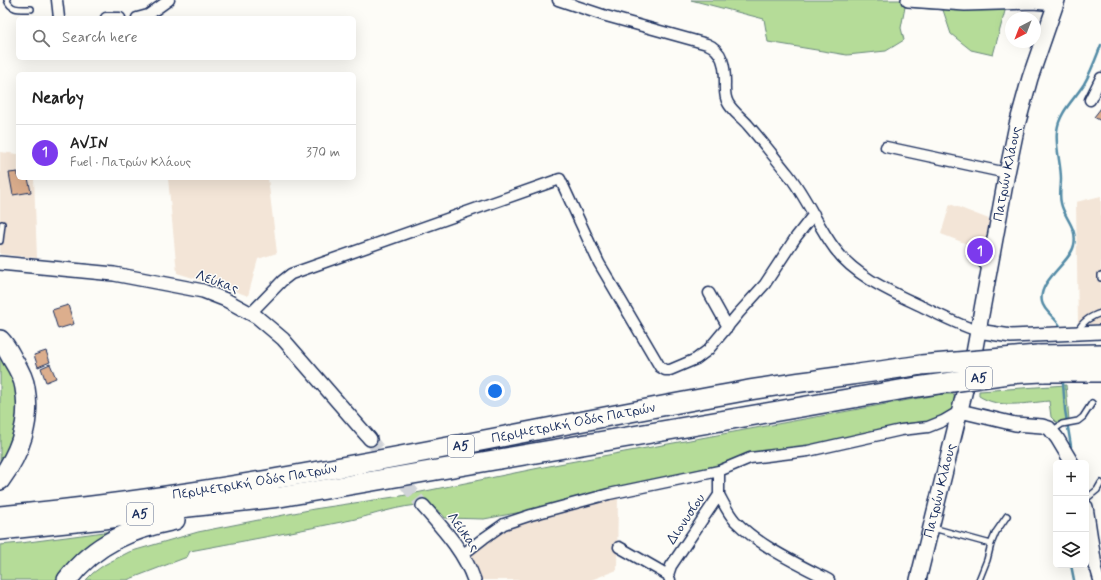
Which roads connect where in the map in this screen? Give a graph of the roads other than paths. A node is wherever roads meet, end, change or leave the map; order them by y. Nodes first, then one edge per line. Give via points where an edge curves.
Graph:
1 (7, 0) edge
2 (57, 0) edge
3 (169, 0) edge
4 (558, 0) edge
5 (908, 0) edge
6 (1056, 2) edge
7 (31, 9) dead end
8 (59, 16) edge
9 (144, 16) edge
10 (1101, 78) edge
11 (1090, 100) dead end
12 (886, 147) dead end
13 (1006, 173) junction
14 (814, 214) junction
15 (2, 224) dead end
16 (0, 242) edge
17 (0, 263) edge
18 (709, 293) dead end
19 (251, 313) junction
20 (1101, 313) edge
21 (728, 327) junction
22 (978, 331) junction
23 (1101, 332) edge
24 (1077, 333) junction
25 (0, 340) edge
26 (1101, 354) edge
27 (1040, 364) junction
28 (1101, 372) edge
29 (1092, 403) dead end
30 (960, 411) junction
31 (1057, 427) junction
32 (370, 439) tunnel mouth
33 (1069, 458) edge
34 (719, 471) junction
35 (0, 480) edge
36 (1101, 483) edge
37 (719, 495) junction
38 (280, 497) junction
39 (1089, 497) edge
40 (423, 506) tunnel mouth
41 (0, 516) edge
42 (1008, 516) dead end
43 (1089, 523) edge
44 (932, 527) junction
45 (0, 530) edge
46 (991, 544) junction
47 (619, 547) dead end
48 (462, 555) junction
49 (1098, 571) edge
50 (669, 578) edge
51 (67, 580) edge
52 (474, 580) edge
53 (828, 580) edge
54 (918, 580) edge
55 (979, 580) edge

1 - 7 lane via 11,7 17,10
2 - 8 street
3 - 9 street
4 - 14 street via 707,44 716,49 723,63 728,103 790,176
5 - 6 street via 965,4
6 - 13 main road, Πατρών Κλάους via 1024,97
10 - 11 street
12 - 13 street
13 - 22 main road, Πατρών Κλάους
14 - 21 street via 765,284
14 - 22 street via 840,255 874,282 947,319
15 - 16 lane
17 - 19 street, Λεύκας via 98,271 149,280 203,291
18 - 21 street
19 - 21 street via 291,274 560,178 599,263 660,367 670,370 696,359 708,350
19 - 32 street, Λεύκας via 290,346
20 - 24 lane via 1080,325
22 - 24 street via 1011,336
22 - 30 main road, Πατρών Κλάους
23 - 24 street
25 - 35 highway via 25,387 26,422 20,447
26 - 27 highway, Περιμετρική Οδός Πατρών / Α5
27 - 28 highway, Περιμετρική Οδός Πατρών / Α5
27 - 38 highway, Περιμετρική Οδός Πατρών / Α5, bridge via 1008,374 916,387
27 - 41 highway, Περιμετρική Οδός Πατρών / Α5, bridge via 920,365 746,391 283,478 170,496
29 - 31 lane via 1080,419
30 - 31 street via 1015,424
30 - 34 street via 928,427 808,451 750,458
30 - 44 main road, Πατρών Κλάους
31 - 33 street
34 - 37 street, Διονυσίου
34 - 48 street via 609,494 531,515 494,530
36 - 39 lane
37 - 50 street, Διονυσίου via 672,564
37 - 53 street via 733,517 754,536 775,551
38 - 45 highway, Περιμετρική Οδός Πατρών / Α5
38 - 51 highway via 168,521 126,533 88,557
40 - 48 street, Λεύκας
42 - 46 lane
43 - 49 street
44 - 46 lane
44 - 54 main road, Πατρών Κλάους
46 - 55 lane
47 - 50 street
48 - 52 street, Λεύκας

